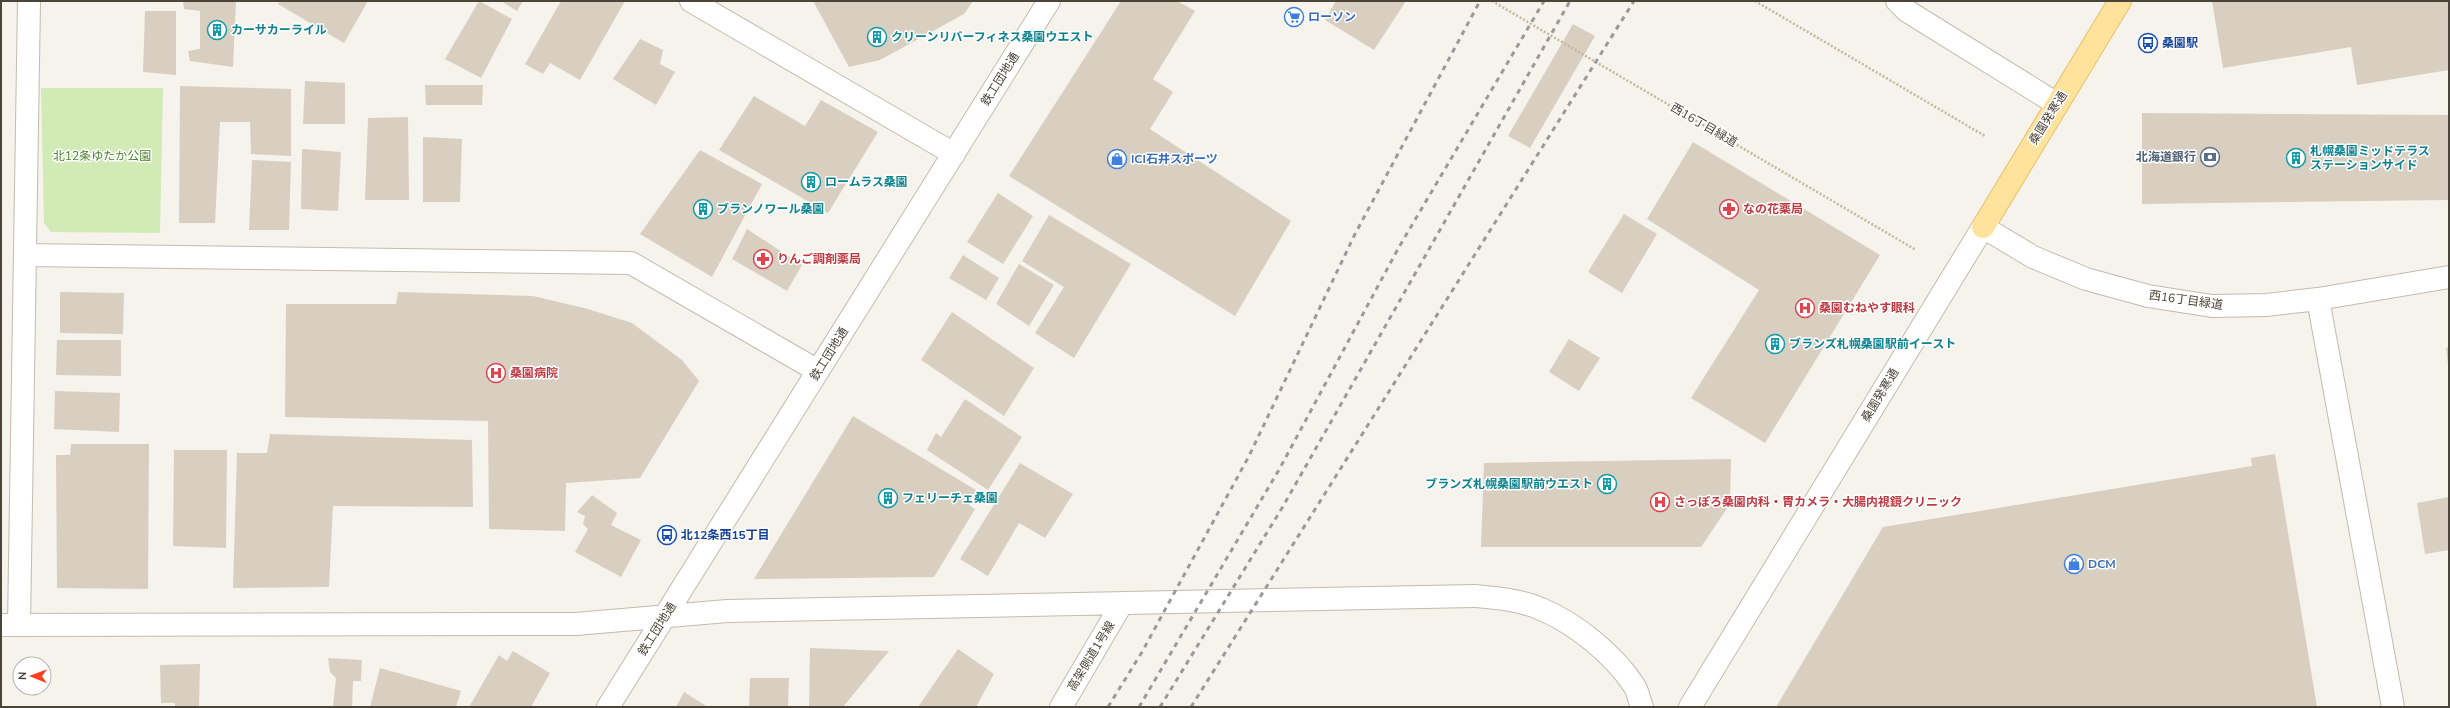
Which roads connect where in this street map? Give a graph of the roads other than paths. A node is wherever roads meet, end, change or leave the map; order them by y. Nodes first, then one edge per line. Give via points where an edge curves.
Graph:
1 (29, 1) edge
2 (691, 1) edge
3 (1049, 1) edge
4 (1897, 1) edge
5 (2120, 1) edge
6 (2057, 104) junction
7 (954, 154) junction
8 (1982, 227) junction
9 (25, 255) junction
10 (2449, 276) edge
11 (2318, 299) junction
12 (818, 371) junction
13 (1121, 605) junction
14 (665, 616) junction
15 (10, 625) edge
16 (608, 707) edge
17 (1061, 707) edge
18 (1642, 707) edge
19 (1690, 707) edge
20 (2393, 707) edge

1 - 9 street
2 - 7 street
3 - 7 street, 鉄工団地通
4 - 6 street via 1907,11
5 - 6 main road, 桑園発寒通
6 - 8 main road, 桑園発寒通
7 - 12 street, 鉄工団地通
8 - 11 street, 西16丁目緑道 via 2034,257 2086,279 2148,296 2212,306 2266,305
8 - 19 street, 桑園発寒通
9 - 12 street via 631,263
9 - 15 street
10 - 11 street, 西16丁目緑道
11 - 20 street
12 - 14 street, 鉄工団地通
13 - 14 street via 727,611
13 - 17 street, 高架側道1号線
13 - 18 street via 1475,596 1510,600 1542,609 1580,632 1610,656 1634,685
14 - 15 street via 576,624
14 - 16 street, 鉄工団地通

